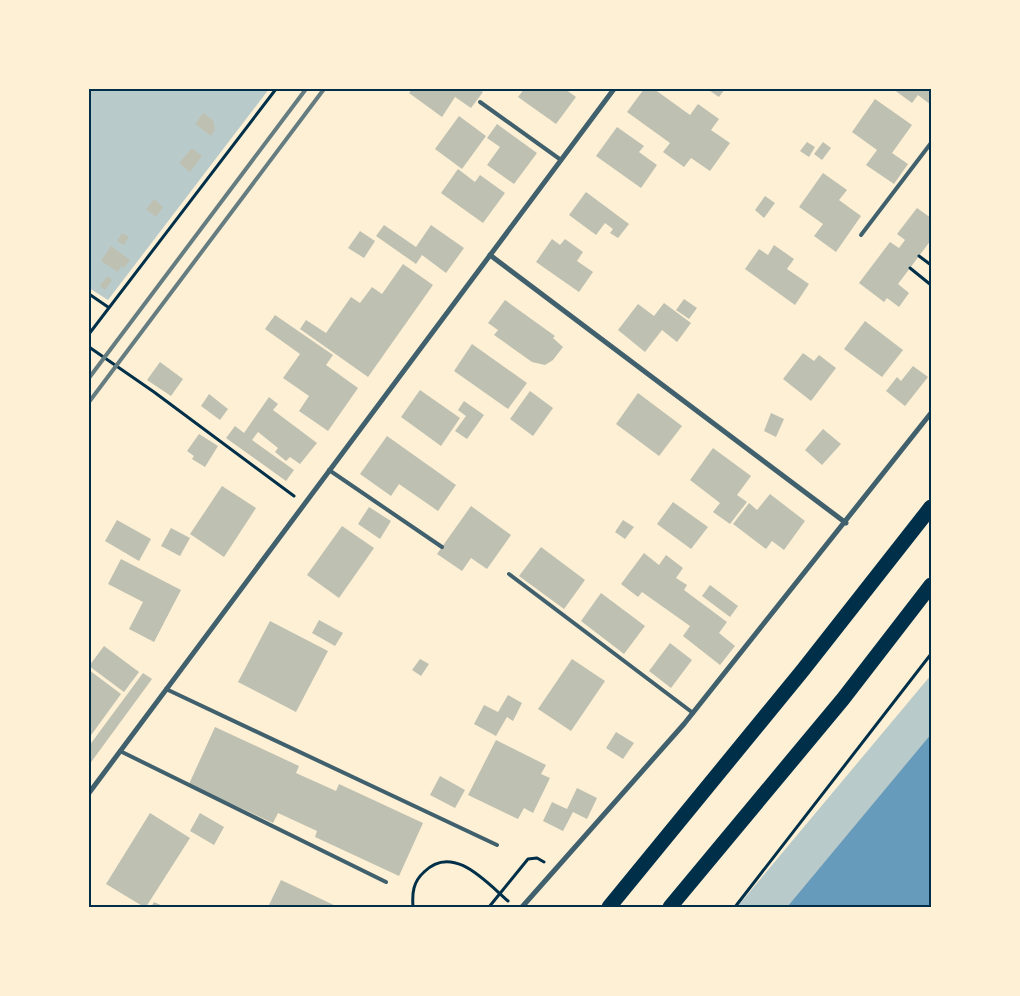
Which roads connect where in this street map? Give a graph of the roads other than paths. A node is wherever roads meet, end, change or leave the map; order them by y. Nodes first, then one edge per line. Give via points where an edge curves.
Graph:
1 (614, 89) edge
2 (480, 102) dead end
3 (931, 143) edge
4 (561, 160) junction
5 (862, 235) dead end
6 (490, 255) junction
7 (931, 413) edge
8 (329, 470) junction
9 (931, 507) edge
10 (846, 523) junction
11 (442, 548) dead end
12 (509, 574) dead end
13 (931, 585) edge
14 (166, 689) junction
15 (693, 713) junction
16 (120, 751) junction
17 (89, 793) edge
18 (497, 845) dead end
19 (386, 882) dead end
20 (522, 907) edge
21 (609, 907) edge
22 (670, 907) edge

1 - 4 street
2 - 4 lane
3 - 5 lane
4 - 6 street
6 - 8 street
6 - 10 street
7 - 10 street
8 - 11 lane
8 - 14 street
9 - 21 highway via 803,670
10 - 15 street
12 - 15 lane
13 - 22 highway via 843,699
14 - 16 street
14 - 18 lane
15 - 20 street
16 - 17 street
16 - 19 lane

